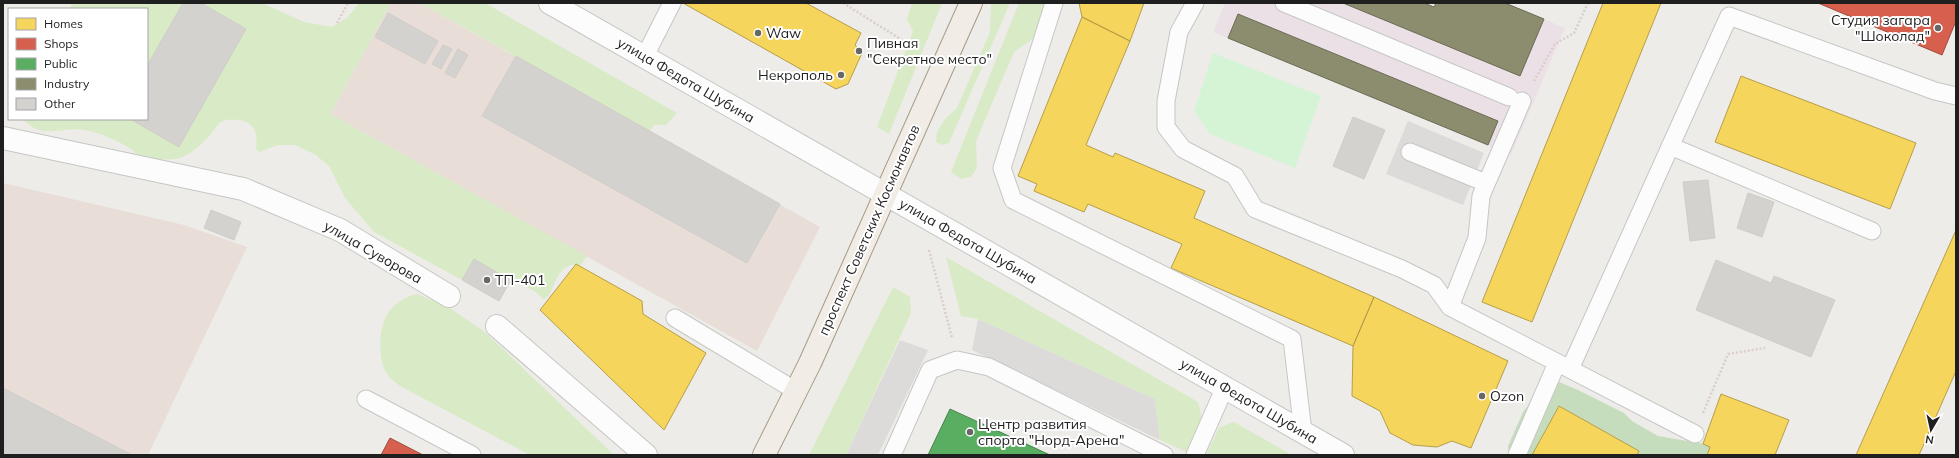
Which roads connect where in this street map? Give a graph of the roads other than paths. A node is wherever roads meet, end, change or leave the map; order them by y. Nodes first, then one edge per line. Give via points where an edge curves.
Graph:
1 (550, 3) edge
2 (672, 3) edge
3 (971, 3) edge
4 (1054, 3) edge
5 (1195, 3) edge
6 (1284, 3) edge
7 (645, 56) junction
8 (1956, 96) edge
9 (3, 138) edge
10 (1670, 146) junction
11 (1410, 152) dead end
12 (1486, 183) junction
13 (884, 193) junction
14 (1872, 231) dead end
15 (449, 296) dead end
16 (1450, 307) junction
17 (675, 318) dead end
18 (497, 326) dead end
19 (1563, 366) junction
20 (1225, 388) junction
21 (796, 391) junction
22 (366, 399) dead end
23 (1303, 432) junction
24 (1695, 434) road end
25 (472, 455) edge
26 (646, 455) edge
27 (764, 455) edge
28 (892, 455) edge
29 (1164, 455) edge
30 (1195, 455) edge
31 (1343, 455) edge
32 (1517, 455) edge

1 - 7 street, улица Федота Шубина
2 - 7 lane
3 - 13 main road, проспект Советских Космонавтов
4 - 23 lane via 1002,168 1013,200 1292,339
5 - 16 lane via 1179,32 1166,102 1166,127 1183,149 1236,176 1254,209 1402,268 1434,285
6 - 12 lane via 1515,99
7 - 13 street, улица Федота Шубина
8 - 10 lane via 1935,91 1729,16
9 - 15 street, улица Суворова via 243,189 340,230
10 - 14 lane
10 - 19 lane
11 - 12 lane
12 - 16 lane via 1481,196 1477,238
13 - 20 street, улица Федота Шубина
13 - 21 main road, проспект Советских Космонавтов
16 - 19 lane
17 - 21 lane
18 - 26 street
19 - 24 lane
19 - 32 lane
20 - 23 street, улица Федота Шубина
20 - 30 lane
21 - 27 main road, проспект Советских Космонавтов
22 - 25 lane
23 - 31 street, улица Федота Шубина
28 - 29 lane via 930,370 957,360 989,367

